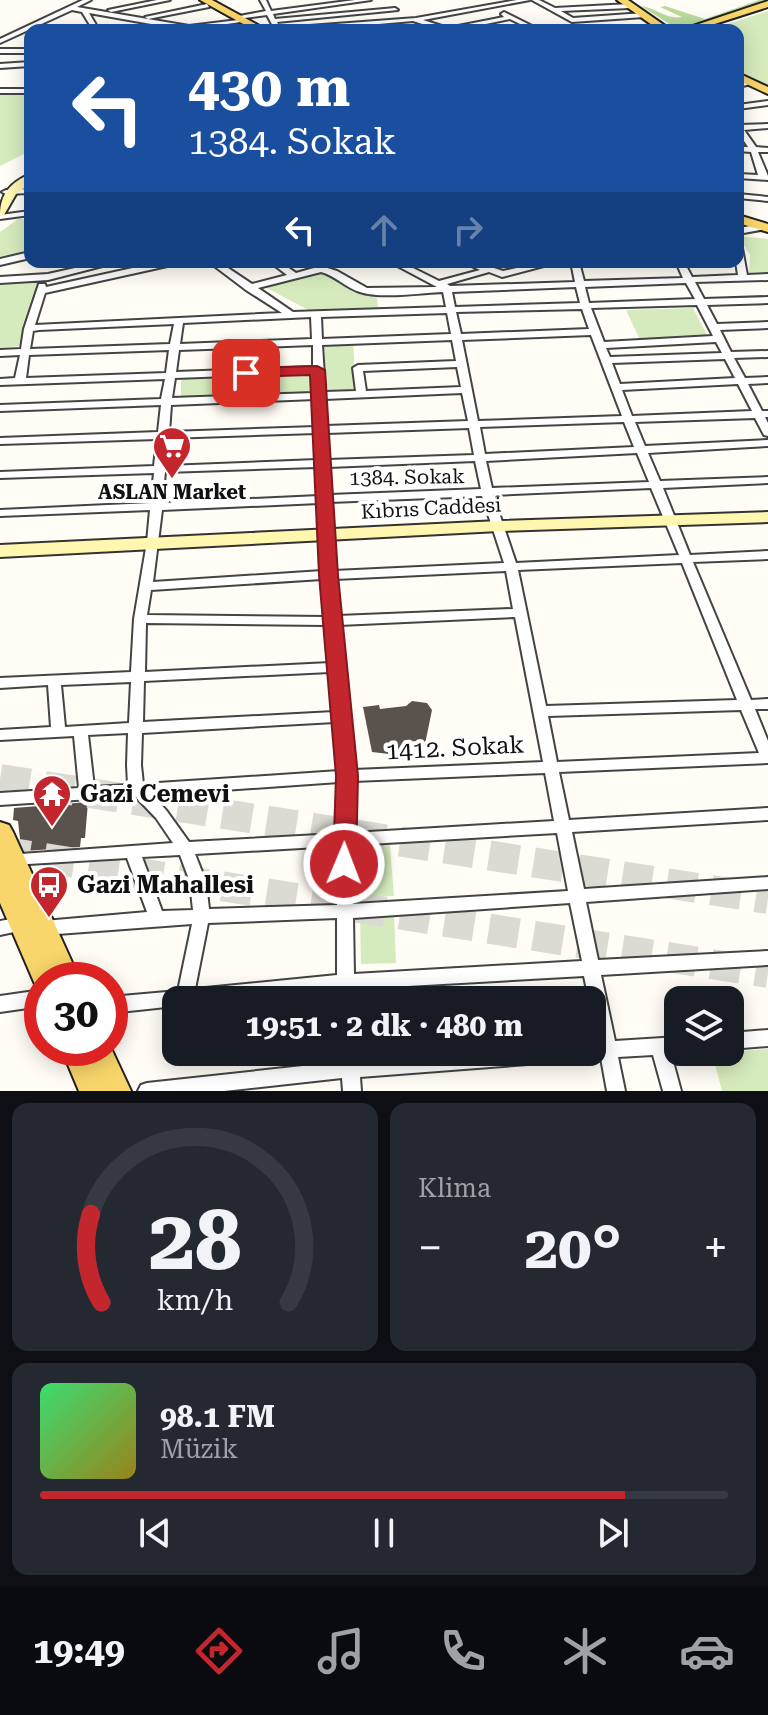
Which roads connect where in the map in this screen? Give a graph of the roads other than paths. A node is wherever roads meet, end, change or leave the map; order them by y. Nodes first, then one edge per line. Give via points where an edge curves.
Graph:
1 (90, 0) edge
2 (167, 0) edge
3 (193, 0) edge
4 (263, 0) edge
5 (286, 0) edge
6 (368, 0) edge
7 (376, 0) edge
8 (527, 0) edge
9 (535, 0) edge
10 (207, 2) edge
11 (627, 2) edge
12 (768, 6) edge
13 (490, 7) junction
14 (75, 9) junction
15 (293, 9) junction
16 (87, 10) junction
17 (395, 10) junction
18 (553, 10) junction
19 (99, 12) junction
20 (267, 12) junction
21 (644, 15) junction
22 (130, 17) junction
23 (511, 17) junction
24 (142, 18) junction
25 (301, 18) junction
26 (237, 20) junction
27 (417, 20) junction
28 (272, 21) junction
29 (37, 24) edge
30 (92, 24) edge
31 (135, 24) edge
32 (168, 24) edge
33 (216, 24) edge
34 (241, 24) edge
35 (247, 24) edge
36 (274, 24) edge
37 (306, 24) edge
38 (369, 24) edge
39 (402, 24) edge
40 (429, 24) edge
41 (477, 24) edge
42 (525, 24) edge
43 (657, 24) edge
44 (662, 24) edge
45 (706, 24) edge
46 (716, 24) edge
47 (24, 30) edge
48 (16, 34) junction
49 (0, 35) edge
50 (0, 41) edge
51 (0, 51) edge
52 (24, 51) edge
53 (24, 64) edge
54 (4, 65) edge
55 (744, 82) edge
56 (766, 90) edge
57 (0, 91) edge
58 (21, 91) joint
59 (768, 103) edge
60 (744, 106) edge
61 (768, 126) edge
62 (744, 128) edge
63 (744, 136) edge
64 (744, 149) edge
65 (754, 150) junction
66 (768, 150) edge
67 (744, 176) edge
68 (766, 177) edge
69 (24, 181) edge
70 (6, 195) edge
71 (744, 197) edge
72 (768, 199) edge
73 (24, 213) edge
74 (0, 214) edge
75 (744, 218) edge
76 (767, 226) edge
77 (744, 230) edge
78 (24, 256) edge
79 (0, 262) edge
80 (88, 268) edge
81 (145, 268) edge
82 (221, 268) edge
83 (286, 268) edge
84 (406, 268) edge
85 (479, 268) edge
86 (522, 268) edge
87 (576, 268) edge
88 (683, 268) edge
89 (742, 268) edge
90 (485, 271) junction
91 (293, 275) junction
92 (48, 277) junction
93 (743, 277) junction
94 (768, 277) edge
95 (0, 280) edge
96 (690, 280) junction
97 (619, 282) junction
98 (580, 283) junction
99 (443, 286) junction
100 (249, 288) junction
101 (40, 291) junction
102 (768, 300) edge
103 (702, 302) junction
104 (628, 306) junction
105 (586, 308) junction
106 (449, 311) junction
107 (316, 314) junction
108 (291, 315) junction
109 (220, 319) junction
110 (179, 321) junction
111 (768, 325) edge
112 (714, 327) junction
113 (29, 329) junction
114 (595, 332) junction
115 (455, 337) junction
116 (720, 339) junction
117 (317, 342) junction
118 (652, 343) junction
119 (219, 345) junction
120 (600, 345) junction
121 (175, 347) junction
122 (26, 352) junction
123 (0, 353) edge
124 (768, 354) edge
125 (356, 355) dead end
126 (728, 355) junction
127 (660, 359) junction
128 (606, 360) junction
129 (462, 364) junction
130 (358, 368) junction
131 (317, 370) junction
132 (171, 375) junction
133 (768, 380) edge
134 (20, 381) junction
135 (741, 381) junction
136 (0, 383) edge
137 (616, 387) junction
138 (467, 390) junction
139 (361, 394) junction
140 (318, 395) junction
141 (166, 402) junction
142 (0, 408) edge
143 (763, 414) edge
144 (628, 418) junction
145 (474, 424) junction
146 (321, 429) junction
147 (768, 433) edge
148 (163, 436) junction
149 (0, 441) edge
150 (768, 443) edge
151 (641, 449) junction
152 (480, 457) junction
153 (323, 462) junction
154 (159, 468) junction
155 (0, 475) edge
156 (768, 480) edge
157 (656, 486) junction
158 (487, 493) junction
159 (325, 497) junction
160 (155, 505) junction
161 (0, 513) edge
162 (768, 517) edge
163 (671, 522) junction
164 (499, 526) junction
165 (326, 535) junction
166 (153, 542) junction
167 (0, 551) edge
168 (768, 555) edge
169 (687, 559) junction
170 (511, 567) junction
171 (328, 575) junction
172 (146, 586) junction
173 (520, 613) junction
174 (140, 619) junction
175 (334, 620) junction
176 (339, 667) junction
177 (136, 676) junction
178 (54, 680) junction
179 (0, 683) edge
180 (768, 704) edge
181 (748, 705) junction
182 (540, 711) junction
183 (343, 717) junction
184 (135, 729) junction
185 (81, 732) junction
186 (58, 733) junction
187 (0, 735) edge
188 (768, 758) edge
189 (550, 766) junction
190 (347, 776) junction
191 (136, 788) junction
192 (87, 792) junction
193 (0, 799) edge
194 (768, 814) edge
195 (563, 829) junction
196 (0, 832) edge
197 (344, 840) junction
198 (184, 848) junction
199 (132, 851) junction
200 (4, 863) edge
201 (768, 883) edge
202 (576, 895) junction
203 (346, 912) junction
204 (202, 916) junction
205 (157, 918) junction
206 (22, 927) edge
207 (768, 958) edge
208 (39, 962) edge
209 (51, 962) edge
210 (590, 967) junction
211 (346, 982) junction
212 (187, 986) edge
213 (306, 986) edge
214 (346, 986) edge
215 (592, 986) edge
216 (162, 1000) edge
217 (24, 1001) edge
218 (128, 1003) edge
219 (0, 1004) edge
220 (768, 1038) edge
221 (744, 1040) edge
222 (664, 1046) edge
223 (606, 1051) edge
224 (84, 1066) edge
225 (104, 1066) edge
226 (310, 1066) edge
227 (350, 1066) edge
228 (606, 1066) edge
229 (670, 1066) edge
230 (94, 1091) edge
231 (116, 1091) edge
232 (147, 1091) edge
233 (352, 1091) edge
234 (616, 1091) edge
235 (672, 1091) edge

1 - 14 street
2 - 19 street
3 - 10 main road
4 - 20 street
5 - 15 street
6 - 15 street
7 - 17 street
8 - 13 street
9 - 18 street
10 - 24 street
10 - 26 main road
11 - 18 street
11 - 21 main road
11 - 44 main road
12 - 45 main road
12 - 46 main road
13 - 23 street
13 - 27 street
14 - 16 street
14 - 29 street
15 - 20 street
15 - 25 street
16 - 19 street
16 - 30 street
17 - 25 street
17 - 27 street
18 - 21 street via 572,20
19 - 22 street
20 - 26 street
20 - 28 street
21 - 43 main road
22 - 24 street
22 - 31 street
23 - 41 street
23 - 42 street
24 - 32 street
25 - 28 street
25 - 37 street
26 - 33 street
26 - 34 main road
26 - 35 main road
27 - 38 street
27 - 39 street
27 - 40 street
28 - 36 street
47 - 48 street
48 - 49 street
48 - 50 street
51 - 52 street
53 - 54 street
54 - 58 street
55 - 56 main road
57 - 58 street
59 - 60 street
61 - 62 street
63 - 65 street
64 - 65 street
65 - 66 street
65 - 68 street
67 - 68 street
69 - 70 main road
70 - 74 main road
71 - 72 street
73 - 74 street
75 - 76 main road
76 - 77 street
78 - 79 street
80 - 92 street
81 - 101 street
82 - 100 street
83 - 91 street
84 - 99 street
85 - 90 street
86 - 90 street via 502,274
87 - 98 street
88 - 96 street
89 - 93 street
90 - 99 street
91 - 99 street via 329,270 364,292
91 - 100 street
92 - 95 street
92 - 101 street
93 - 94 street
93 - 96 street
96 - 97 street
96 - 103 street
97 - 98 street
97 - 104 street
98 - 99 street
98 - 105 street
99 - 106 street
100 - 108 street
101 - 113 street
102 - 103 street
103 - 104 street
103 - 112 street
104 - 105 street
105 - 106 street
105 - 114 street
106 - 107 street
106 - 115 street
107 - 108 street
107 - 117 street
108 - 109 street
109 - 110 street
109 - 119 street
110 - 113 street
110 - 121 street
111 - 112 street
112 - 116 street
113 - 122 street
114 - 115 street
114 - 120 street
115 - 117 street
115 - 129 street
116 - 118 street
116 - 126 street
117 - 119 street
117 - 131 street
118 - 120 street
118 - 127 street
119 - 121 street
120 - 128 street
121 - 122 street
121 - 132 street
122 - 123 street
122 - 134 street
124 - 126 street
125 - 130 street
126 - 127 street
126 - 135 street
127 - 128 street
128 - 137 street
129 - 130 street
129 - 138 street
130 - 139 street
131 - 132 street
131 - 140 street
132 - 134 street
132 - 141 street
133 - 135 street
134 - 136 street
135 - 137 street
135 - 143 street
137 - 144 street
138 - 139 street
138 - 145 street
139 - 140 street
140 - 141 street
140 - 146 street
141 - 142 street
141 - 148 street
143 - 144 street
143 - 147 street
144 - 145 street
144 - 151 street
145 - 146 street
145 - 152 street
146 - 148 street
146 - 153 street
148 - 149 street
148 - 154 street
150 - 151 street
151 - 152 street
151 - 157 street
152 - 153 street
152 - 158 street
153 - 154 street
153 - 159 street
154 - 155 street
154 - 160 street
156 - 157 street, 1384. Sokak
157 - 158 street, 1384. Sokak
157 - 163 street
158 - 159 street, 1384. Sokak
158 - 164 street
159 - 160 street, 1384. Sokak
159 - 165 street
160 - 161 street, 1384. Sokak
160 - 166 street
162 - 163 main road, Kıbrıs Caddesi
163 - 164 main road, Kıbrıs Caddesi
163 - 169 street
164 - 165 main road, Kıbrıs Caddesi
164 - 170 street
165 - 166 main road, Kıbrıs Caddesi
165 - 171 street
166 - 167 main road, Kıbrıs Caddesi
166 - 172 street
168 - 169 street
169 - 170 street
169 - 181 street
170 - 171 street
170 - 173 street
171 - 172 street
171 - 175 street
172 - 174 street
173 - 175 street
173 - 182 street
174 - 175 street
174 - 177 street
175 - 176 street
176 - 177 street
176 - 183 street
177 - 178 street
177 - 184 street
178 - 179 street
178 - 186 street
180 - 181 street
181 - 182 street
181 - 188 street
182 - 189 street
183 - 184 street
183 - 190 street
184 - 185 street
184 - 191 street
185 - 186 street
185 - 192 street
186 - 187 street
188 - 189 street, 1412. Sokak
189 - 190 street, 1412. Sokak
189 - 195 street
190 - 191 street, 1412. Sokak
190 - 197 street
191 - 192 street, 1412. Sokak
191 - 198 street
192 - 193 street, 1412. Sokak
194 - 195 street
195 - 197 street
195 - 202 street
196 - 200 main road
197 - 198 street
197 - 203 street
198 - 199 street
198 - 204 street
199 - 200 street
199 - 205 street
200 - 206 main road
201 - 202 street
202 - 203 street
202 - 210 street
203 - 204 street
203 - 211 street
204 - 205 street
204 - 212 street
205 - 206 street
206 - 208 main road
206 - 209 main road
207 - 210 street
210 - 211 street
210 - 215 street
211 - 213 street
211 - 214 street
216 - 218 street
217 - 219 street
220 - 221 street
222 - 223 street
224 - 230 main road
225 - 231 main road
226 - 232 street
227 - 233 street
228 - 234 street
229 - 235 street

